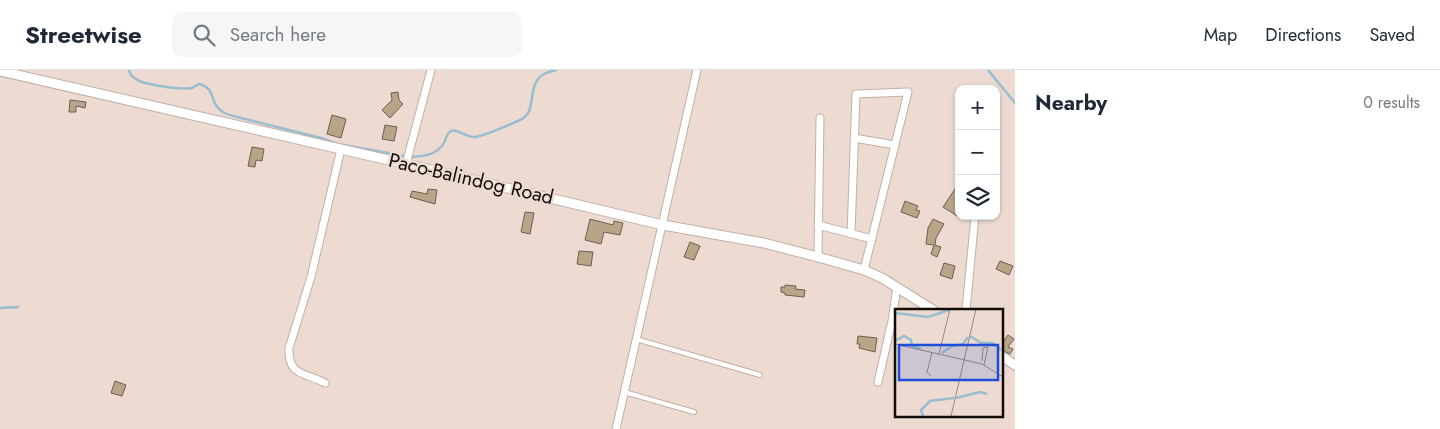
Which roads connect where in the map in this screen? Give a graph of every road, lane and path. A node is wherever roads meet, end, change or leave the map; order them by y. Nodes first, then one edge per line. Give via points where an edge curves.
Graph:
1 (431, 70) edge
2 (697, 70) edge
3 (0, 71) edge
4 (820, 118) dead end
5 (854, 138) junction
6 (895, 145) junction
7 (340, 149) junction
8 (406, 164) junction
9 (975, 220) edge
10 (663, 225) junction
11 (818, 225) junction
12 (851, 234) junction
13 (872, 239) junction
14 (818, 257) junction
15 (864, 270) junction
16 (897, 287) junction
17 (931, 309) edge
18 (966, 309) edge
19 (636, 339) junction
20 (1002, 357) edge
21 (1015, 365) edge
22 (760, 375) dead end
23 (878, 382) dead end
24 (325, 383) dead end
25 (624, 392) junction
26 (694, 412) dead end
27 (616, 429) edge

1 - 8 street
2 - 10 street
3 - 7 street, Paco-Balindog Road
4 - 11 street
5 - 6 street
5 - 6 street via 856,94 908,92
5 - 12 street
6 - 13 street
7 - 8 street, Paco-Balindog Road
7 - 24 street via 288,355 296,370
8 - 10 street, Paco-Balindog Road
9 - 18 street
10 - 14 street, Paco-Balindog Road via 764,243
10 - 19 street
11 - 12 street
11 - 14 street
12 - 13 street
13 - 15 street
14 - 15 street, Paco-Balindog Road
15 - 16 street, Paco-Balindog Road
16 - 17 street, Paco-Balindog Road
16 - 23 street
19 - 22 lane
19 - 25 street
20 - 21 street
25 - 26 lane
25 - 27 street

